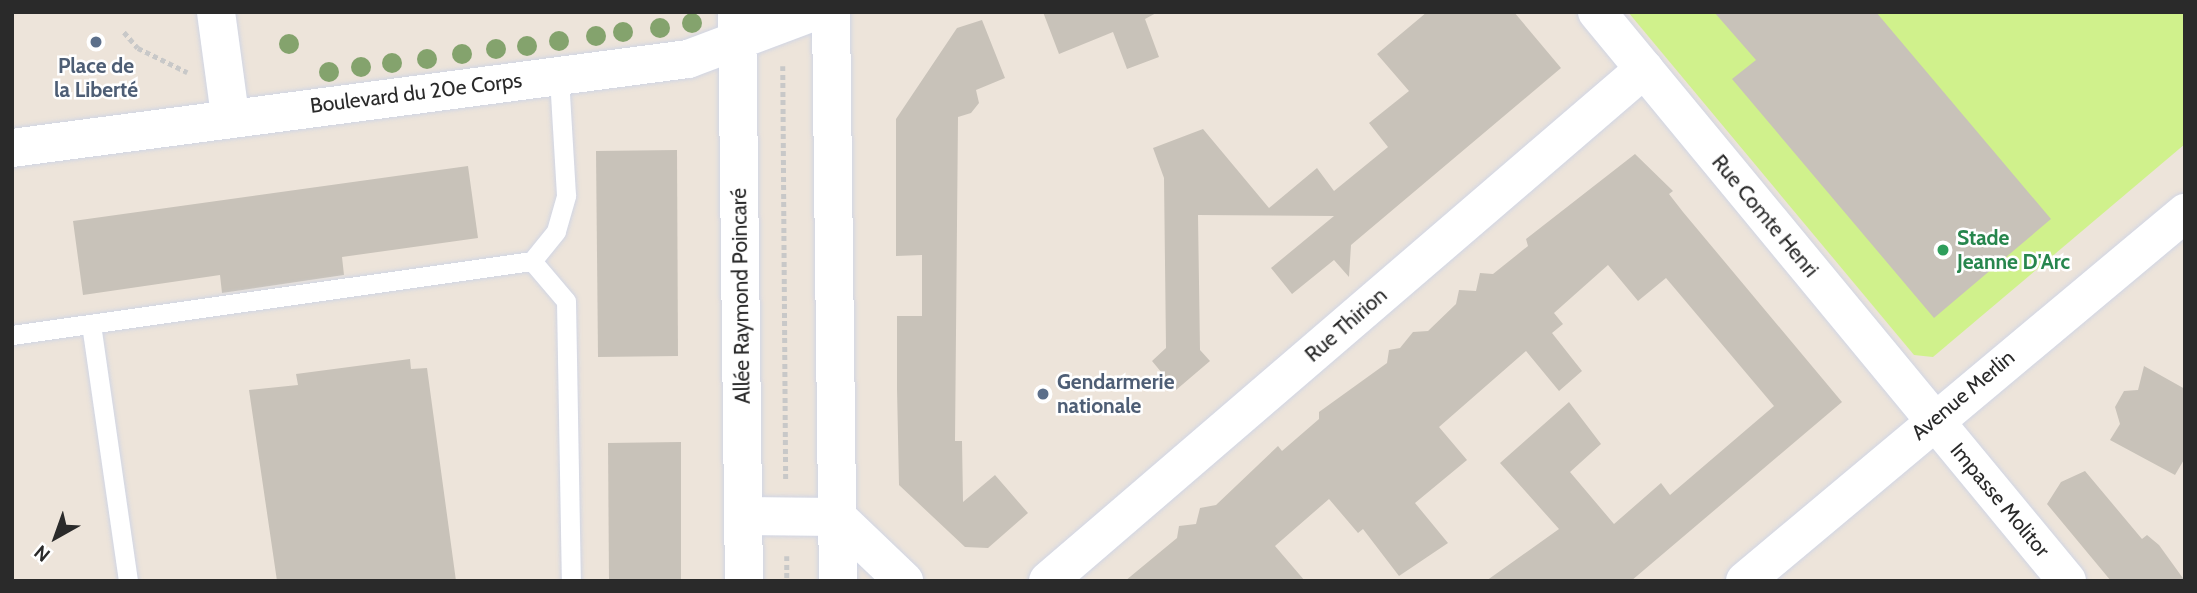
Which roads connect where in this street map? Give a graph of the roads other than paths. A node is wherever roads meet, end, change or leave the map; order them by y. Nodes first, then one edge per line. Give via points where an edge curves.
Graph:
1 (216, 12) edge
2 (831, 12) edge
3 (1597, 12) edge
4 (798, 18) edge
5 (737, 26) edge
6 (1644, 69) junction
7 (559, 76) junction
8 (230, 116) junction
9 (12, 148) edge
10 (2185, 213) edge
11 (532, 261) junction
12 (91, 324) junction
13 (12, 335) edge
14 (1934, 419) junction
15 (743, 516) junction
16 (837, 517) junction
17 (128, 581) edge
18 (571, 581) edge
19 (744, 581) edge
20 (838, 581) edge
21 (904, 581) edge
22 (1048, 581) edge
23 (1745, 581) edge
24 (2067, 581) edge

1 - 8 street
2 - 16 street
3 - 6 street, Rue Comte Henri
4 - 5 street, Boulevard du 20e Corps
5 - 7 street, Boulevard du 20e Corps via 688,59
5 - 15 street, Allée Raymond Poincaré
6 - 14 street, Rue Comte Henri
6 - 22 street, Rue Thirion
7 - 8 street, Boulevard du 20e Corps
7 - 11 lane via 566,195 556,231
8 - 9 street, Boulevard du 20e Corps
10 - 14 street, Avenue Merlin
11 - 12 lane
11 - 18 lane via 566,301
12 - 13 lane
12 - 17 lane
14 - 23 street, Avenue Merlin
14 - 24 street, Impasse Molitor
15 - 16 street
15 - 19 street, Allée Raymond Poincaré
16 - 20 street
16 - 21 street

